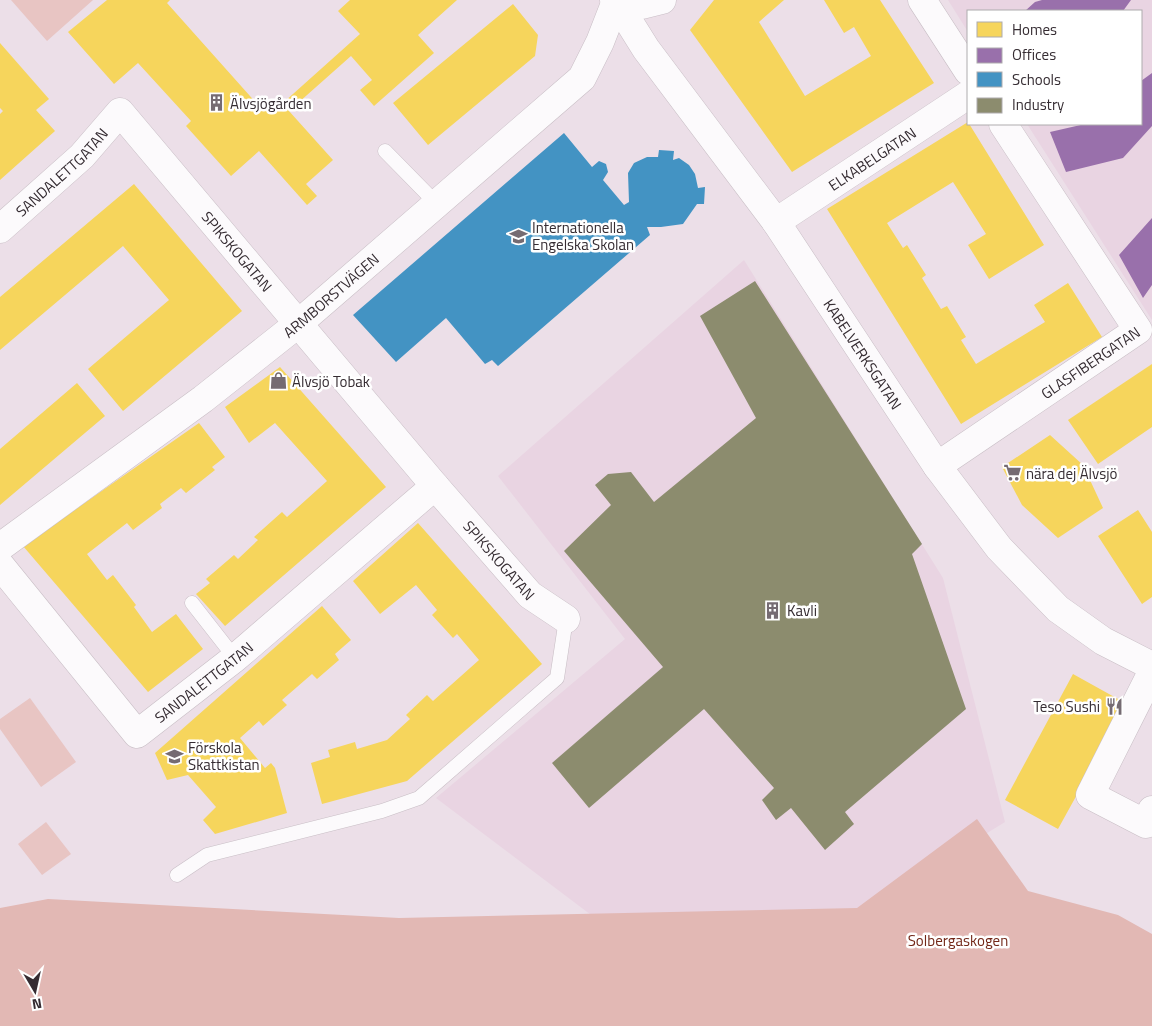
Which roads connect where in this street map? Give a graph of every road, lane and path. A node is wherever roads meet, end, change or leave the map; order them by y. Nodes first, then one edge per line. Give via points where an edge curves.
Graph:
1 (615, 0) edge
2 (662, 0) edge
3 (922, 0) edge
4 (967, 68) edge
5 (967, 96) edge
6 (120, 112) joint
7 (1004, 125) edge
8 (385, 151) dead end
9 (438, 205) junction
10 (776, 222) junction
11 (0, 229) edge
12 (299, 323) junction
13 (937, 466) junction
14 (435, 486) junction
15 (0, 547) edge
16 (0, 565) edge
17 (192, 603) dead end
18 (566, 619) joint
19 (235, 658) junction
20 (1152, 666) edge
21 (1152, 672) edge
22 (1152, 810) edge
23 (177, 874) dead end

1 - 2 street via 642,5
1 - 9 street, ARMBORSTVÄGEN via 600,42 582,78
1 - 10 street, KABELVERKSGATAN via 646,49
3 - 4 street
5 - 10 street, ELKABELGATAN
6 - 11 street, SANDALETTGATAN via 82,156
6 - 12 street, SPIKSKOGATAN
7 - 13 street, GLASFIBERGATAN via 1138,330
8 - 9 lane
9 - 12 street, ARMBORSTVÄGEN
10 - 13 street, KABELVERKSGATAN
12 - 14 street, SPIKSKOGATAN
12 - 15 street, ARMBORSTVÄGEN via 203,399
13 - 20 street, KABELVERKSGATAN via 999,548 1058,609 1103,641
14 - 18 street, SPIKSKOGATAN via 530,595
14 - 19 street, SANDALETTGATAN
16 - 19 street, SANDALETTGATAN via 137,734
17 - 19 lane
18 - 23 lane, SPIKSKOGATAN via 557,678 419,798 207,855
21 - 22 street via 1090,794 1146,824

